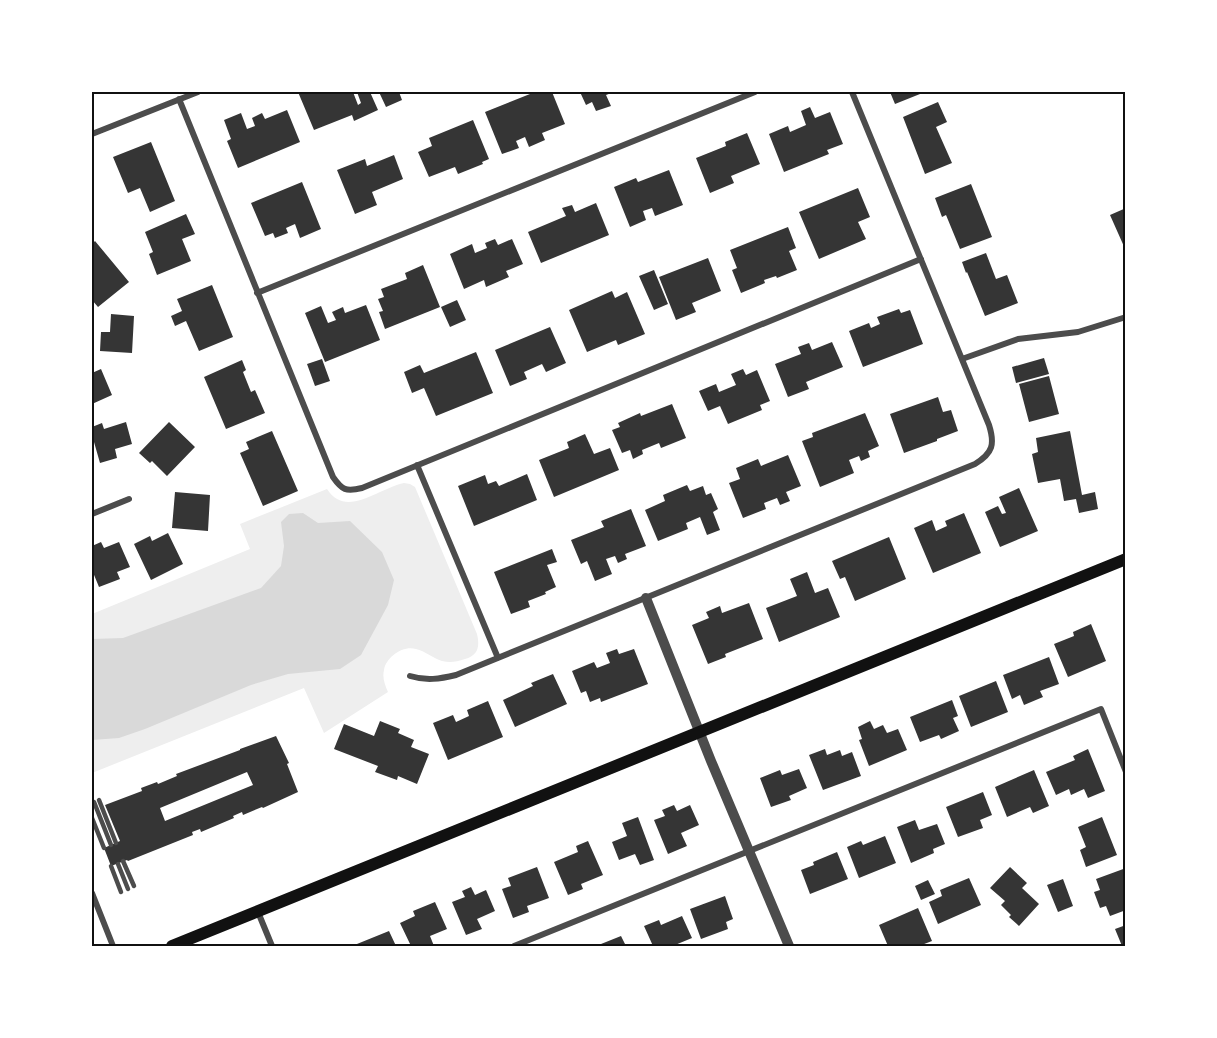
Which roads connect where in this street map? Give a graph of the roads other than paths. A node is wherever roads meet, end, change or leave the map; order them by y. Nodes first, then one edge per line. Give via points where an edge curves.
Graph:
1 (198, 92) edge
2 (754, 92) edge
3 (852, 92) edge
4 (179, 99) junction
5 (92, 134) edge
6 (921, 259) junction
7 (257, 293) junction
8 (1125, 317) edge
9 (962, 359) junction
10 (417, 465) junction
11 (129, 499) dead end
12 (92, 514) edge
13 (1125, 559) edge
14 (646, 598) junction
15 (498, 658) junction
16 (410, 676) dead end
17 (700, 733) junction
18 (1125, 772) edge
19 (97, 801) dead end
20 (92, 818) edge
21 (114, 844) dead end
22 (104, 848) dead end
23 (750, 852) junction
24 (111, 866) dead end
25 (134, 886) dead end
26 (128, 889) dead end
27 (120, 892) dead end
28 (92, 893) edge
29 (258, 912) junction
30 (112, 946) edge
31 (172, 946) edge
32 (272, 946) edge
33 (514, 946) edge
34 (789, 946) edge

1 - 4 street
2 - 7 street
3 - 6 street
4 - 5 street
4 - 7 street
6 - 9 street
6 - 10 street
7 - 10 street via 338,485 345,490 362,488
8 - 9 street via 1078,332 1018,339
9 - 14 street via 991,431 992,447 975,464
10 - 15 street
11 - 12 street
13 - 17 main road
14 - 15 street
14 - 17 street
15 - 16 street via 444,678
17 - 23 street
17 - 29 main road
18 - 23 street via 1101,709
19 - 21 lane
20 - 22 lane
23 - 33 street
23 - 34 street
24 - 27 lane
25 - 26 lane via 121,863
28 - 30 street
29 - 31 main road
29 - 32 street

